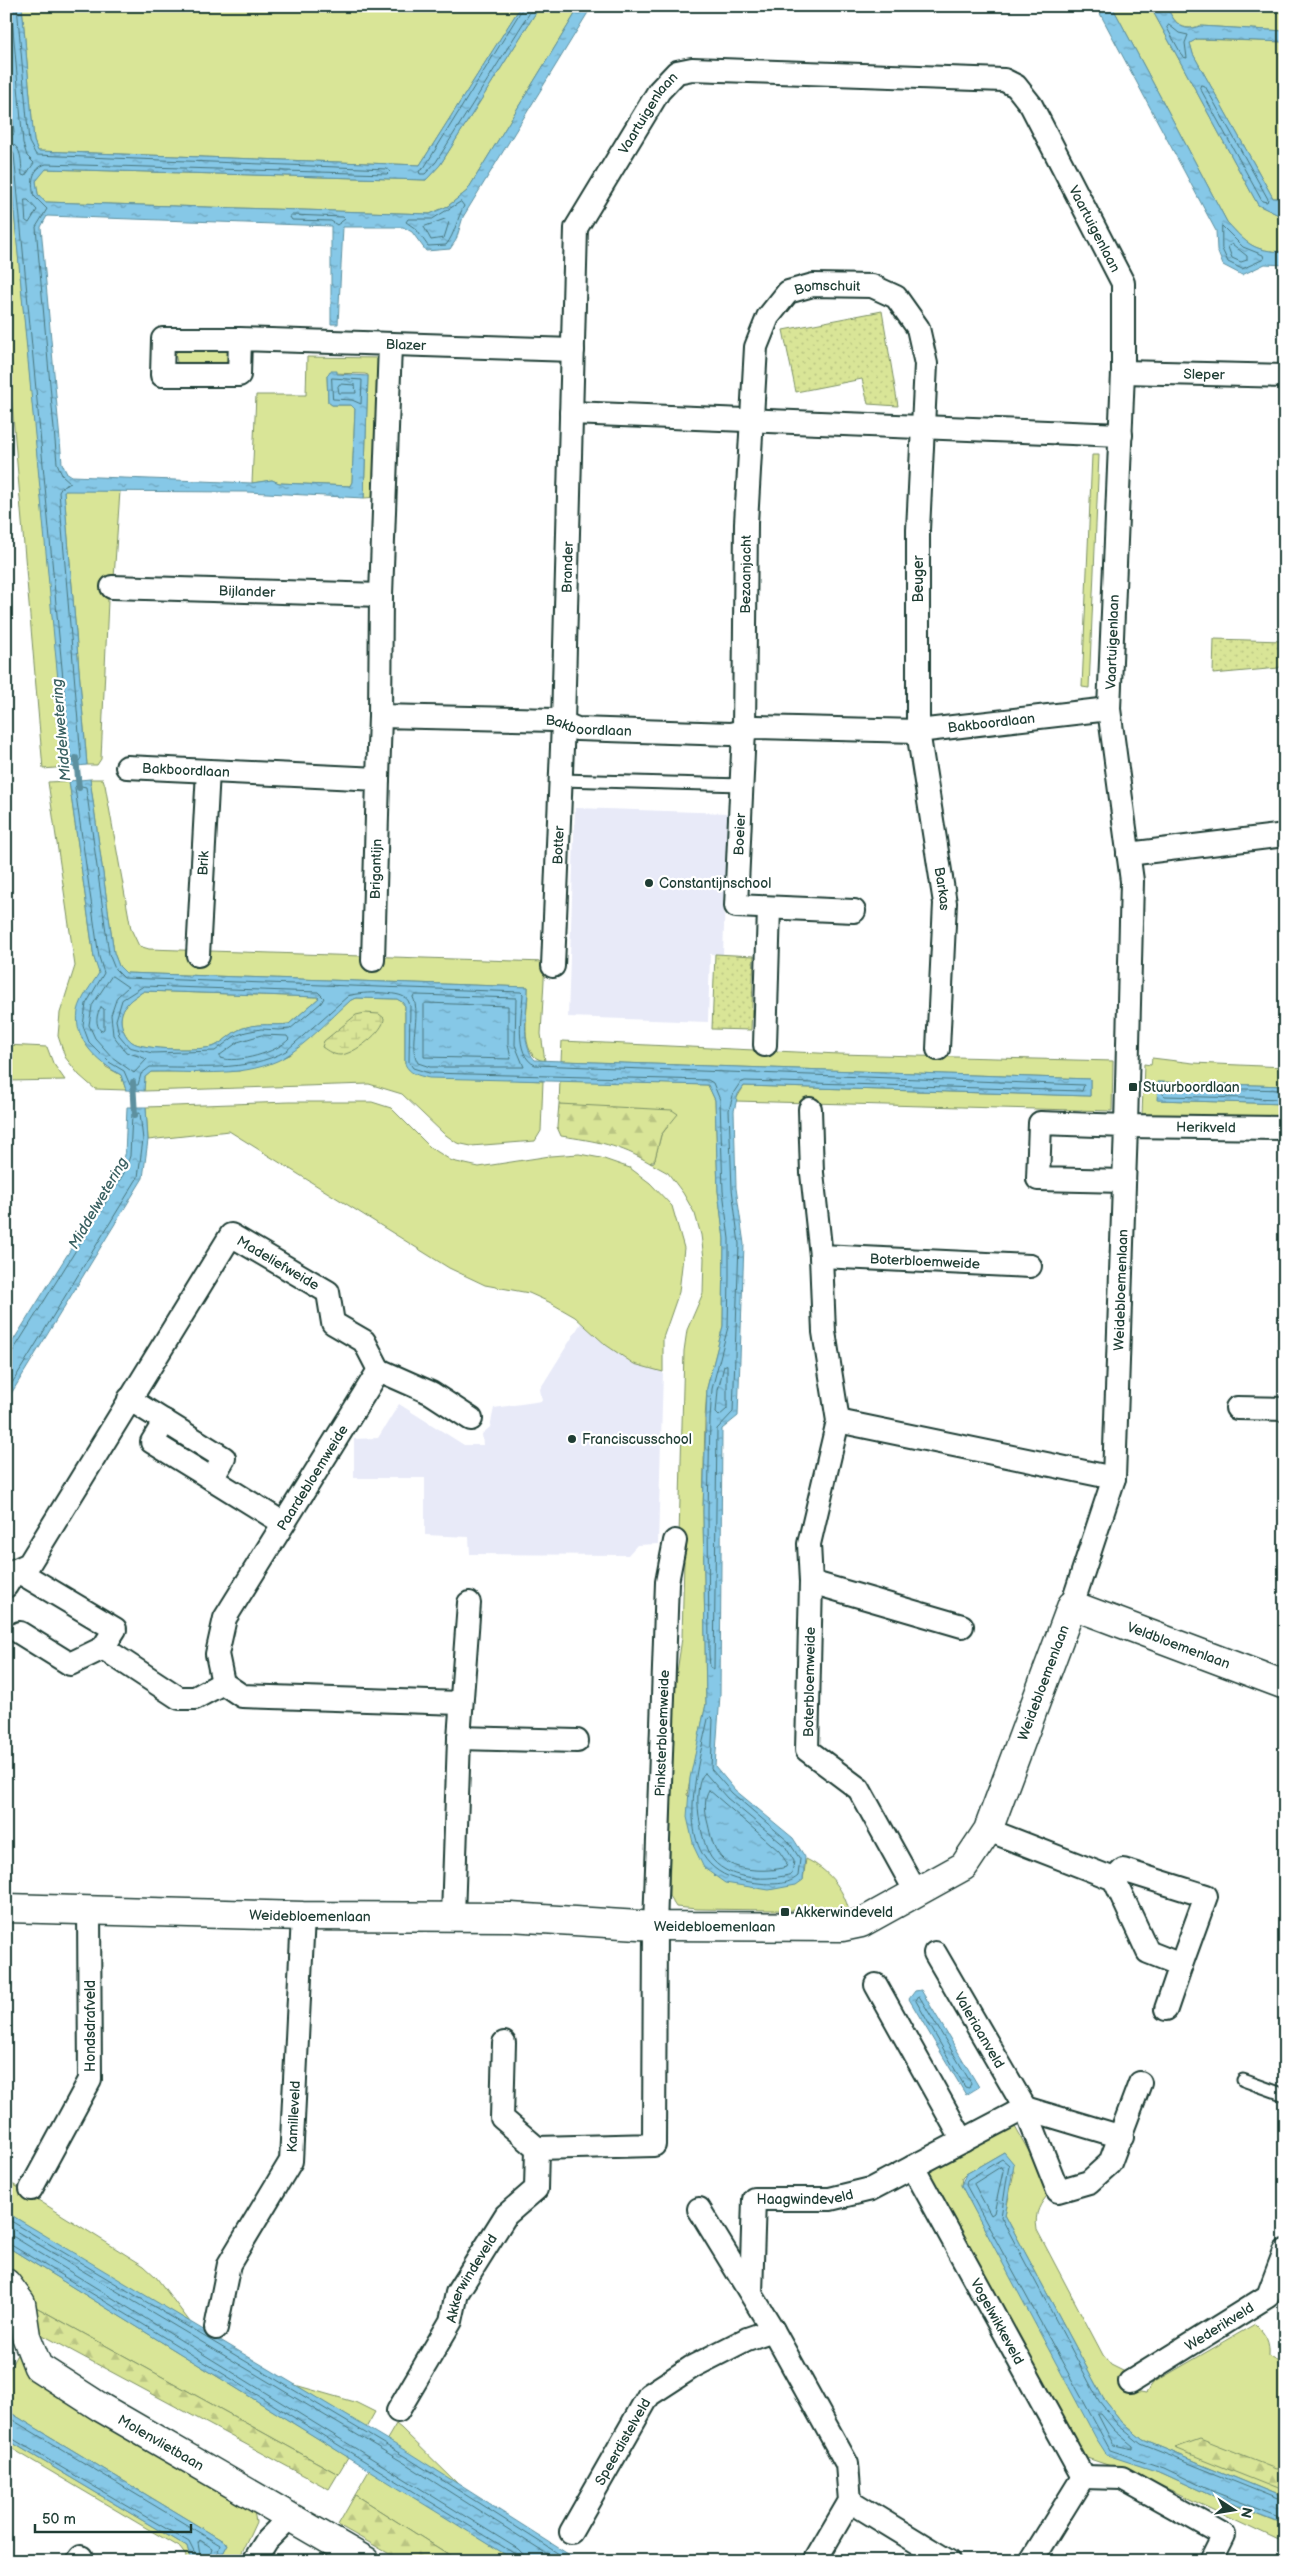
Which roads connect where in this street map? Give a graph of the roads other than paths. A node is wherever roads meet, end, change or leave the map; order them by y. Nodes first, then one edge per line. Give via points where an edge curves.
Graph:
1 (240, 339) dead end
2 (390, 344) junction
3 (573, 350) junction
4 (1123, 372) junction
5 (1285, 376) edge
6 (571, 413) junction
7 (751, 420) junction
8 (922, 427) junction
9 (1121, 435) junction
10 (112, 587) dead end
11 (381, 595) junction
12 (1109, 710) junction
13 (380, 716) junction
14 (563, 723) junction
15 (744, 730) junction
16 (918, 731) junction
17 (127, 767) dead end
18 (208, 771) junction
19 (378, 779) junction
20 (561, 780) junction
21 (742, 785) junction
22 (1285, 835) edge
23 (1128, 854) junction
24 (769, 908) junction
25 (854, 911) dead end
26 (198, 955) dead end
27 (373, 960) dead end
28 (553, 966) dead end
29 (765, 1045) dead end
30 (938, 1049) dead end
31 (810, 1109) dead end
32 (1126, 1126) junction
33 (1285, 1128) edge
34 (1124, 1181) junction
35 (820, 1256) junction
36 (1030, 1266) dead end
37 (379, 1370) junction
38 (129, 1399) junction
39 (1237, 1408) dead end
40 (1285, 1409) edge
41 (471, 1419) dead end
42 (838, 1421) junction
43 (1114, 1478) junction
44 (283, 1523) junction
45 (675, 1540) dead end
46 (11, 1578) edge
47 (811, 1582) junction
48 (469, 1603) dead end
49 (1072, 1605) junction
50 (962, 1626) dead end
51 (20, 1633) dead end
52 (103, 1648) junction
53 (224, 1683) junction
54 (1285, 1685) edge
55 (461, 1703) junction
56 (459, 1738) junction
57 (577, 1741) dead end
58 (988, 1830) junction
59 (1114, 1879) junction
60 (916, 1892) junction
61 (6, 1908) edge
62 (89, 1909) junction
63 (303, 1916) junction
64 (453, 1916) junction
65 (655, 1926) junction
66 (935, 1953) dead end
67 (1181, 1965) junction
68 (876, 1985) dead end
69 (1166, 2009) dead end
70 (504, 2043) dead end
71 (1243, 2080) dead end
72 (1140, 2083) dead end
73 (1285, 2095) edge
74 (1025, 2108) junction
75 (1122, 2136) junction
76 (963, 2141) junction
77 (537, 2148) junction
78 (913, 2167) junction
79 (31, 2188) dead end
80 (699, 2209) dead end
81 (1285, 2251) edge
82 (6, 2282) edge
83 (751, 2293) junction
84 (216, 2328) dead end
85 (773, 2330) junction
86 (1130, 2382) dead end
87 (398, 2411) dead end
88 (1083, 2477) junction
89 (850, 2501) junction
90 (291, 2516) junction
91 (571, 2532) dead end
92 (254, 2561) edge
93 (366, 2561) edge
94 (815, 2561) edge
95 (948, 2561) edge
96 (1031, 2561) edge
97 (1211, 2561) edge

1 - 2 street, Blazer
2 - 3 street, Blazer
2 - 11 street
3 - 4 street, Vaartuigenlaan via 576,228 659,91 677,72 692,69 1004,80 1016,86 1031,105 1123,283
3 - 6 street, Vaartuigenlaan
4 - 5 street, Sleper
4 - 9 street, Vaartuigenlaan
6 - 7 street
6 - 14 street, Brander
7 - 8 street
7 - 8 street, Bomschuit via 756,347 768,317 788,292 813,285 872,286 896,296 918,328 926,364
7 - 15 street, Bezaanjacht via 746,523
8 - 9 street
8 - 16 street, Beuger via 918,530
9 - 12 street, Vaartuigenlaan
10 - 11 street, Bijlander
11 - 13 street
12 - 16 street, Bakboordlaan
12 - 23 street, Vaartuigenlaan
13 - 14 street, Bakboordlaan via 555,720
13 - 19 street
14 - 15 street, Bakboordlaan via 577,729 731,734
14 - 20 street, Botter
15 - 16 street, Bakboordlaan via 755,727
15 - 21 street, Boeier
16 - 30 street, Barkas via 945,902
17 - 18 street, Bakboordlaan
18 - 19 street, Bakboordlaan
18 - 26 street, Brik
19 - 27 street, Brigantijn
20 - 21 lane
20 - 28 street, Botter
21 - 24 street, Boeier via 736,906
22 - 23 street
23 - 32 street, Vaartuigenlaan via 1132,881
24 - 25 street, Boeier
24 - 29 street
31 - 35 street, Boterbloemweide
32 - 33 street, Herikveld
32 - 34 street, Weidebloemenlaan
32 - 34 street via 1040,1123 1038,1179
34 - 43 street, Weidebloemenlaan
35 - 36 street, Boterbloemweide
35 - 42 street, Boterbloemweide via 824,1332
37 - 38 street, Madeliefweide via 364,1341 333,1322 328,1292 230,1235
37 - 41 street via 431,1393
37 - 44 street, Paardebloemweide
38 - 44 street via 224,1458 212,1479
38 - 46 street, Madeliefweide via 29,1564
39 - 40 street
42 - 43 street
42 - 47 street, Boterbloemweide via 809,1544
43 - 49 street, Weidebloemenlaan
44 - 53 street, Paardebloemweide via 225,1618 217,1654
45 - 65 street, Pinksterbloemweide via 667,1582
46 - 52 street, Madeliefweide via 115,1629
47 - 50 street
47 - 60 street, Boterbloemweide via 807,1750 859,1789
48 - 55 street
49 - 54 street, Veldbloemenlaan
49 - 58 street, Weidebloemenlaan
51 - 52 street via 70,1664
52 - 53 street via 179,1698 195,1698
53 - 55 street via 242,1696
55 - 56 street
56 - 57 street
56 - 64 street
58 - 59 street
58 - 60 street, Weidebloemenlaan via 964,1866
59 - 67 street via 1148,1952
59 - 67 street via 1123,1870 1206,1896
60 - 65 street, Weidebloemenlaan via 860,1923 842,1927
61 - 62 street, Weidebloemenlaan
62 - 63 street, Weidebloemenlaan
62 - 79 street, Hondsdrafveld via 90,2080
63 - 64 street, Weidebloemenlaan
63 - 84 street, Kamilleveld via 291,2161 229,2264
64 - 65 street, Weidebloemenlaan
65 - 77 street via 654,2145
66 - 74 street, Valeriaanveld
67 - 69 street
68 - 76 street
70 - 77 street via 502,2118
71 - 73 lane
72 - 75 street, Valeriaanveld
74 - 75 street
74 - 75 street, Valeriaanveld via 1058,2191 1089,2182 1110,2163
74 - 76 street
76 - 78 street
77 - 87 street, Akkerwindeveld via 536,2189 506,2215 457,2293 451,2321
78 - 83 street, Haagwindeveld via 871,2189 830,2199 754,2199
78 - 88 street, Vogelwikkeveld
80 - 83 street
81 - 86 street, Wederikveld via 1268,2296
82 - 90 street, Molenvlietbaan via 20,2303 26,2336 38,2367 100,2408
83 - 85 street
85 - 89 street via 846,2464
85 - 91 street, Speerdistelveld via 747,2339 692,2367 649,2395
88 - 96 street
88 - 97 street via 1122,2478 1224,2535
89 - 94 street
89 - 95 street
90 - 92 street via 267,2540
90 - 93 street, Molenvlietbaan

